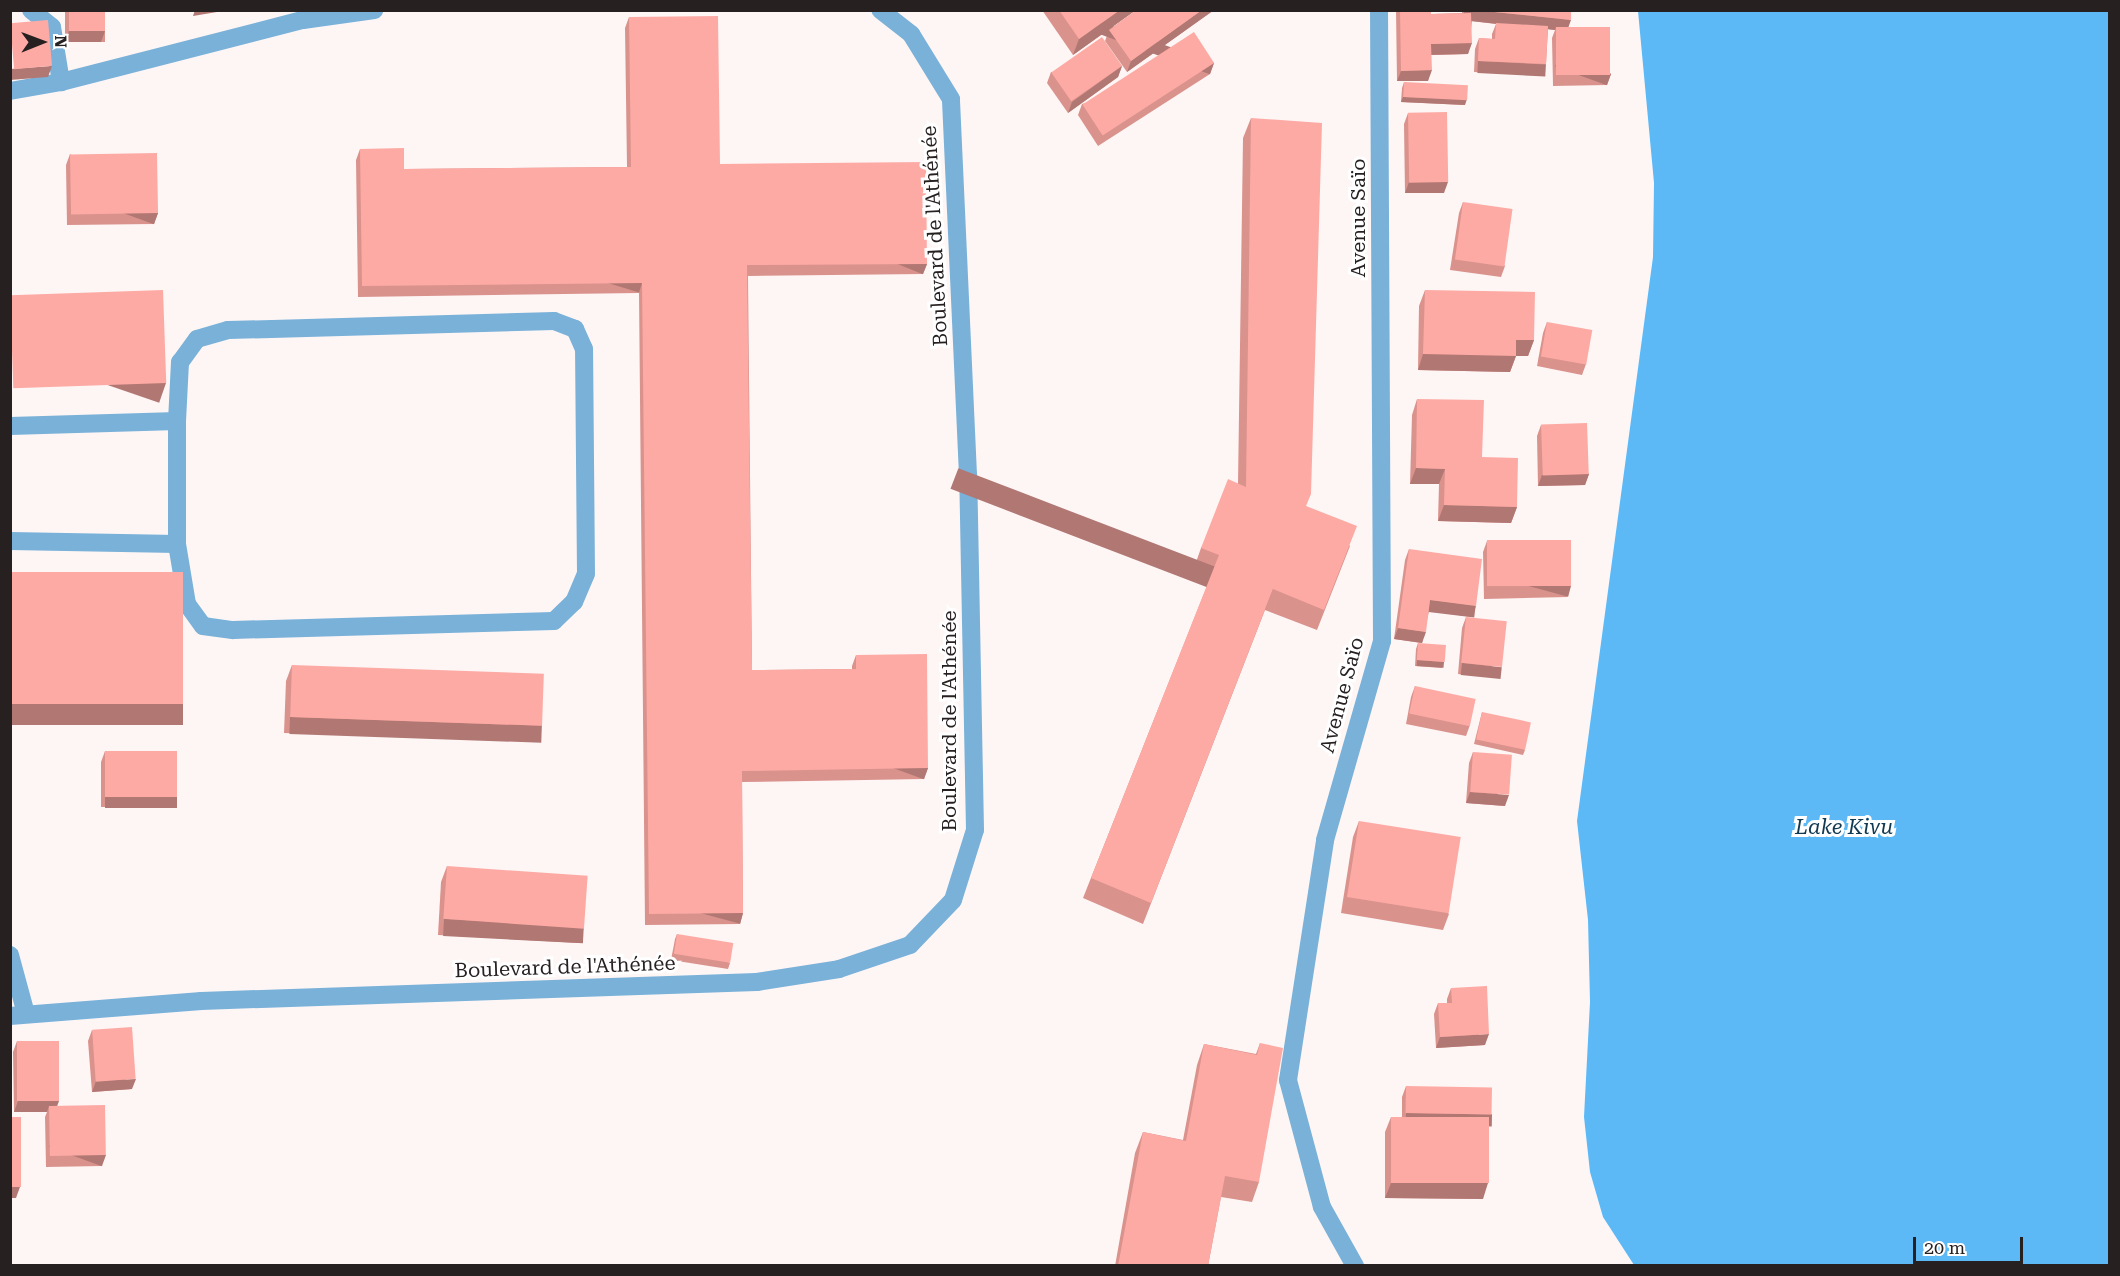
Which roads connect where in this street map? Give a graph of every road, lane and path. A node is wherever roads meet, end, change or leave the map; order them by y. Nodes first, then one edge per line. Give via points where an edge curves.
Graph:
1 (31, 10) edge
2 (374, 10) edge
3 (880, 10) edge
4 (1379, 10) edge
5 (61, 82) junction
6 (10, 91) edge
7 (177, 421) junction
8 (10, 426) edge
9 (10, 542) edge
10 (177, 544) junction
11 (10, 955) edge
12 (18, 1015) edge
13 (1354, 1266) edge

1 - 5 street via 52,27
2 - 5 street via 303,20
3 - 12 street, Boulevard de l'Athénée via 911,34 951,99 968,475 975,830 952,900 910,945 839,969 757,982 201,1001
4 - 13 street, Avenue Saïo via 1382,641 1325,840 1288,1080 1322,1207
5 - 6 street
7 - 8 street
7 - 10 street
7 - 10 street via 180,362 197,339 228,330 554,321 575,329 584,350 586,574 574,602 554,621 233,630 203,626 187,604
9 - 10 street
11 - 12 street

